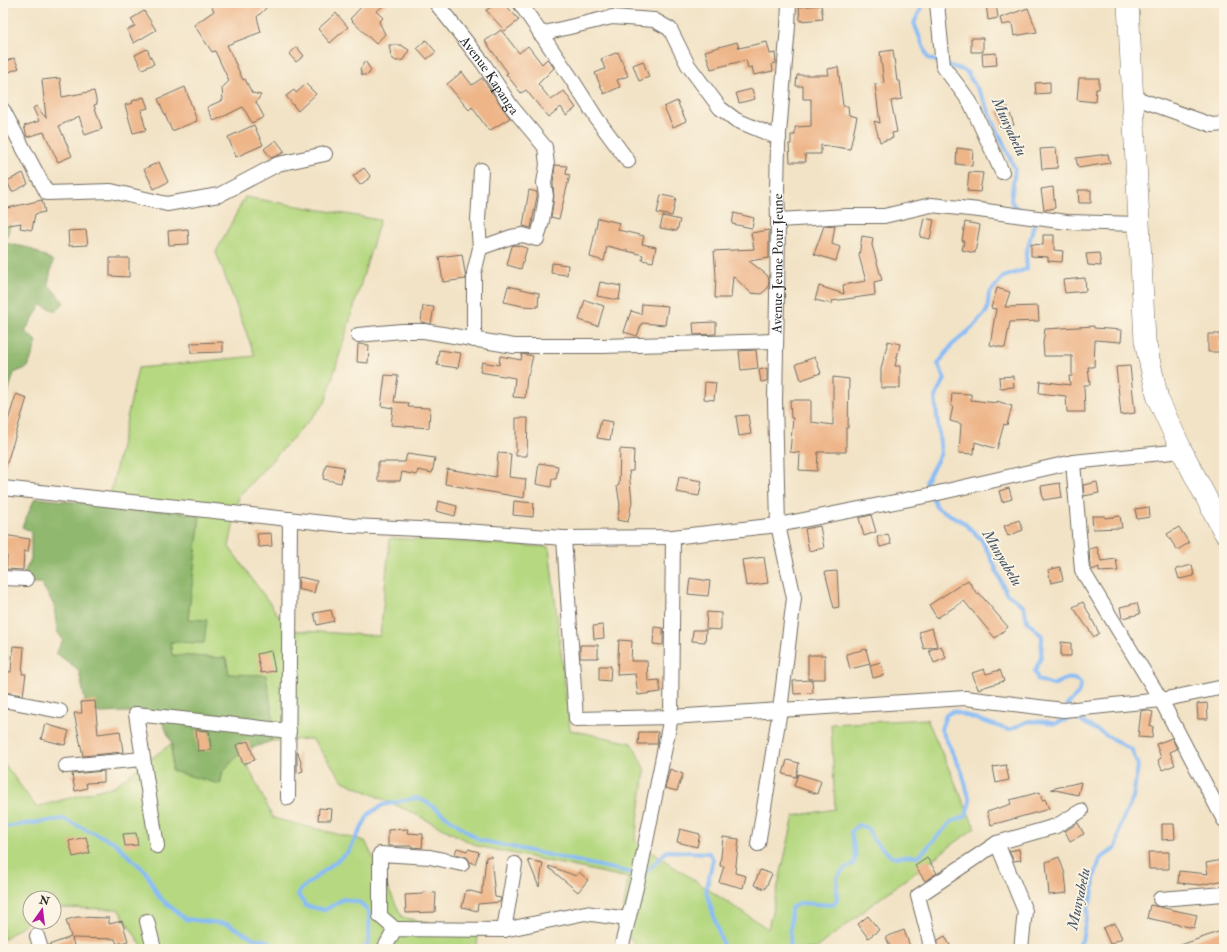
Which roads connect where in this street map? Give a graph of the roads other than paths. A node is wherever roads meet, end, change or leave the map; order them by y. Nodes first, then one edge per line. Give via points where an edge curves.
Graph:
1 (436, 3) edge
2 (520, 3) edge
3 (789, 3) edge
4 (937, 3) edge
5 (1128, 3) edge
6 (540, 34) junction
7 (1133, 97) junction
8 (3, 110) edge
9 (1224, 124) edge
10 (778, 138) junction
11 (325, 154) dead end
12 (628, 161) dead end
13 (481, 170) dead end
14 (1002, 172) dead end
15 (778, 220) junction
16 (1139, 224) junction
17 (480, 248) junction
18 (358, 335) dead end
19 (474, 340) junction
20 (776, 342) junction
21 (1182, 451) junction
22 (1073, 462) junction
23 (3, 488) edge
24 (290, 519) junction
25 (778, 525) junction
26 (1224, 532) edge
27 (673, 537) junction
28 (564, 538) junction
29 (3, 578) edge
30 (26, 579) dead end
31 (1224, 687) edge
32 (3, 700) edge
33 (1161, 700) junction
34 (780, 710) junction
35 (60, 711) dead end
36 (671, 717) junction
37 (289, 732) junction
38 (143, 759) junction
39 (66, 766) dead end
40 (288, 798) dead end
41 (1081, 811) dead end
42 (1224, 820) edge
43 (997, 842) junction
44 (758, 844) dead end
45 (157, 846) dead end
46 (462, 864) dead end
47 (515, 864) dead end
48 (1224, 894) edge
49 (1160, 899) dead end
50 (628, 919) junction
51 (146, 921) dead end
52 (395, 929) junction
53 (504, 930) junction
54 (154, 949) edge
55 (384, 949) edge
56 (621, 949) edge
57 (929, 949) edge
58 (1021, 949) edge

1 - 17 street, Avenue Kapanga via 483,62 511,106 545,147 546,196 537,239 523,235
2 - 6 street
3 - 10 street, Avenue Jeune Pour Jeune
4 - 14 street via 943,66 970,102
5 - 7 highway
6 - 10 street via 612,17 654,20 670,28 688,65 720,108 736,120
6 - 12 street via 596,119
7 - 9 street via 1212,125
7 - 16 highway
8 - 11 street via 47,193 111,191 167,204 219,195 278,164
10 - 15 street, Avenue Jeune Pour Jeune
13 - 17 street via 478,220
15 - 16 street via 884,216 931,205 1066,222
15 - 20 street, Avenue Jeune Pour Jeune
16 - 21 highway via 1146,341 1158,399
17 - 19 street via 474,273
18 - 19 street via 424,331
19 - 20 street via 514,346
20 - 25 street, Avenue Jeune Pour Jeune via 774,400
21 - 22 street
21 - 26 highway
22 - 25 street via 925,496
22 - 33 street via 1082,570
23 - 24 street
24 - 28 street via 352,526
24 - 37 street
25 - 27 street
25 - 34 street, Avenue Jeune Pour Jeune via 794,598
27 - 28 street
27 - 36 street
28 - 36 street via 576,719
29 - 30 street
31 - 33 street
32 - 35 street
33 - 34 street via 1069,710 965,698
33 - 42 street
34 - 36 street
34 - 44 street, Avenue Jeune Pour Jeune
36 - 50 street
37 - 38 street via 136,714
37 - 40 street
38 - 39 street
38 - 45 street
41 - 43 street via 1056,826
43 - 57 street via 918,896 930,942
43 - 58 street via 1025,911
46 - 52 street via 430,857 380,854 380,916
47 - 53 street
48 - 49 street
50 - 53 street via 585,913
50 - 56 street
51 - 54 street
52 - 53 street
52 - 55 street

